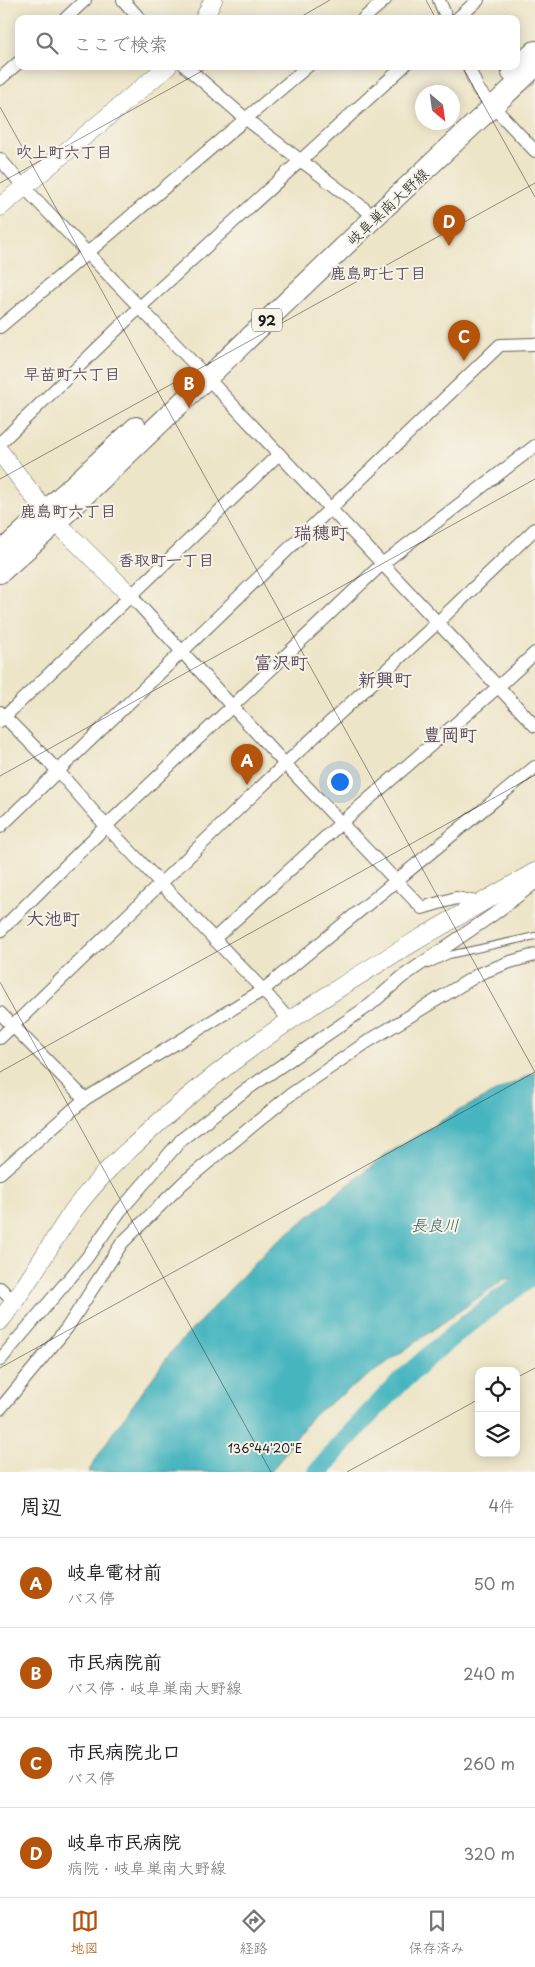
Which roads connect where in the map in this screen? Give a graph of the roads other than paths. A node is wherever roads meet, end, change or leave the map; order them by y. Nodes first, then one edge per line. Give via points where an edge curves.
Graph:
1 (86, 0) edge
2 (123, 0) edge
3 (214, 0) edge
4 (385, 0) edge
5 (439, 0) edge
6 (478, 0) edge
7 (69, 15) edge
8 (136, 15) edge
9 (206, 15) edge
10 (368, 15) edge
11 (445, 15) edge
12 (461, 15) edge
13 (535, 51) edge
14 (15, 66) edge
15 (535, 67) edge
16 (520, 68) edge
17 (163, 70) edge
18 (190, 70) edge
19 (303, 70) edge
20 (400, 70) edge
21 (470, 70) edge
22 (518, 70) edge
23 (0, 79) edge
24 (489, 103) junction
25 (246, 119) junction
26 (535, 151) edge
27 (0, 159) edge
28 (299, 161) junction
29 (24, 187) junction
30 (0, 208) edge
31 (365, 209) junction
32 (88, 254) junction
33 (140, 307) junction
34 (0, 327) edge
35 (535, 344) edge
36 (203, 373) junction
37 (0, 443) edge
38 (535, 446) edge
39 (0, 452) edge
40 (279, 454) junction
41 (329, 508) junction
42 (51, 516) junction
43 (535, 529) edge
44 (0, 553) edge
45 (382, 564) junction
46 (0, 573) edge
47 (131, 596) junction
48 (437, 623) junction
49 (181, 651) junction
50 (535, 653) edge
51 (498, 687) junction
52 (233, 705) junction
53 (2, 717) edge
54 (535, 726) edge
55 (285, 764) junction
56 (535, 767) edge
57 (58, 771) junction
58 (341, 823) junction
59 (106, 826) junction
60 (0, 827) edge
61 (535, 872) edge
62 (395, 881) junction
63 (535, 883) edge
64 (162, 884) junction
65 (481, 903) junction
66 (0, 931) edge
67 (535, 936) edge
68 (214, 939) junction
69 (535, 955) edge
70 (402, 977) junction
71 (263, 990) junction
72 (0, 1013) edge
73 (290, 1021) junction
74 (12, 1026) junction
75 (0, 1038) edge
76 (85, 1099) junction
77 (0, 1173) edge
78 (0, 1288) edge
79 (14, 1302) junction
80 (0, 1321) edge
81 (0, 1360) edge
82 (0, 1409) edge

1 - 7 street
2 - 8 street
3 - 9 street
4 - 10 street
5 - 11 street
6 - 12 street
13 - 16 main road, 岐阜巣南大野線 / 92
14 - 23 street
15 - 24 main road, 岐阜巣南大野線 / 92
17 - 29 street
18 - 25 street
19 - 25 street
20 - 28 street
21 - 24 street
22 - 24 main road, 岐阜巣南大野線 / 92
24 - 26 street
24 - 31 main road, 岐阜巣南大野線 / 92
24 - 36 main road, 岐阜巣南大野線 / 92
25 - 28 street
25 - 32 street
27 - 29 street
28 - 31 street
28 - 33 street
29 - 30 street
29 - 32 street
31 - 36 main road, 岐阜巣南大野線 / 92
32 - 33 street
32 - 34 street
33 - 36 street
33 - 37 street
35 - 41 street via 500,345
36 - 40 street
36 - 42 main road, 岐阜巣南大野線 / 92
38 - 45 street
39 - 42 street
40 - 41 street
40 - 47 street
41 - 45 street
41 - 49 street
42 - 44 main road, 岐阜巣南大野線 / 92
42 - 46 main road, 岐阜巣南大野線 / 92
42 - 47 street
43 - 48 street
45 - 48 street
45 - 52 street
47 - 49 street
47 - 53 street
48 - 51 street
48 - 55 street
49 - 52 street
49 - 57 street
50 - 51 street
51 - 54 street
51 - 58 street
52 - 55 street
52 - 59 street
53 - 57 street
55 - 58 street
55 - 64 street
56 - 62 street
57 - 59 street
57 - 60 street
58 - 62 street
58 - 68 street
59 - 64 street
59 - 66 street
61 - 65 street
62 - 65 street via 422,908 456,898
62 - 71 street
63 - 70 street
64 - 68 street
64 - 74 street
65 - 73 street via 412,942
67 - 70 lane via 449,955
68 - 71 street
69 - 82 street via 481,973 367,1042 290,1095 183,1183 122,1243 68,1328
70 - 81 street via 370,1005 243,1092 182,1139
71 - 73 street
71 - 76 street
72 - 74 street
73 - 79 street via 224,1066 108,1170 70,1215
74 - 75 street
74 - 76 street
76 - 77 street
78 - 79 street
79 - 80 street

